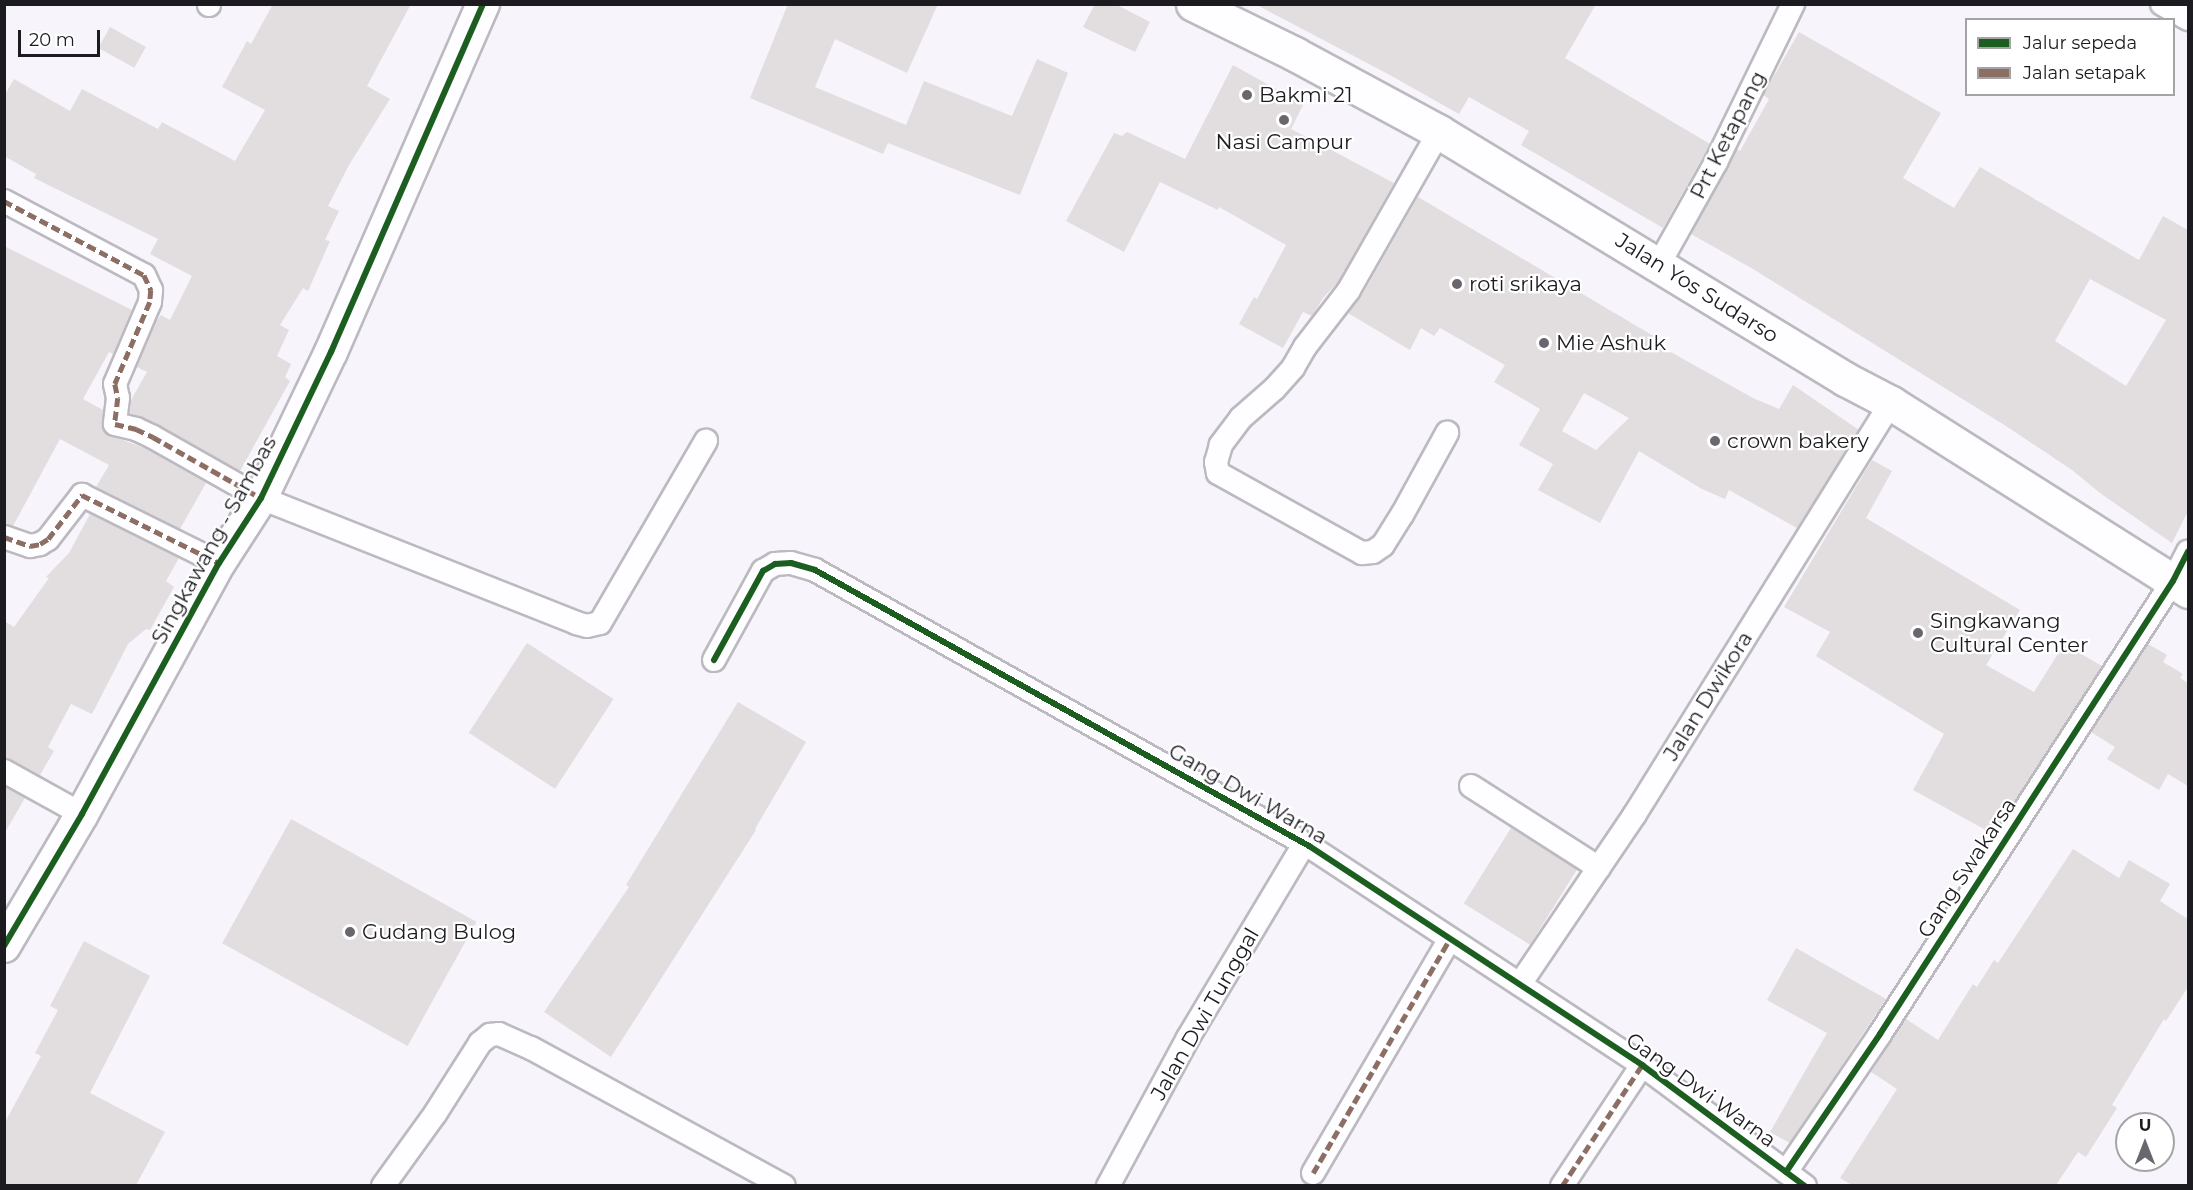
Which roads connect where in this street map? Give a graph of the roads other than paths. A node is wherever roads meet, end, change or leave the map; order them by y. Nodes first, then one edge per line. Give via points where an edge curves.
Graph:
1 (483, 4) edge
2 (1193, 4) edge
3 (1793, 4) edge
4 (2162, 4) edge
5 (2188, 19) edge
6 (1439, 132) junction
7 (4, 201) edge
8 (1659, 264) junction
9 (1891, 404) junction
10 (1447, 433) dead end
11 (706, 441) dead end
12 (261, 498) junction
13 (4, 537) edge
14 (2188, 552) edge
15 (219, 563) junction
16 (2181, 586) edge
17 (714, 660) dead end
18 (4, 771) edge
19 (1471, 786) dead end
20 (82, 814) junction
21 (1304, 844) junction
22 (1599, 868) junction
23 (1450, 939) junction
24 (4, 946) edge
25 (1520, 984) junction
26 (1642, 1065) junction
27 (1786, 1172) junction
28 (1313, 1173) dead end
29 (383, 1185) edge
30 (784, 1185) edge
31 (1108, 1185) edge
32 (1563, 1185) edge
33 (1805, 1185) edge

1 - 12 street, Singkawang - Sambas via 331,352
2 - 6 main road, Jalan Yos Sudarso
3 - 8 street, Prt Ketapang via 1716,162
4 - 5 street
6 - 8 main road, Jalan Yos Sudarso
6 - 10 street via 1349,291 1293,368 1241,418 1221,445 1216,462 1218,473 1224,477 1362,553 1372,552 1383,545 1402,515
7 - 12 street via 144,275 150,302 115,384 115,424 153,437
8 - 9 main road, Jalan Yos Sudarso
9 - 16 main road, Jalan Yos Sudarso
9 - 22 street, Jalan Dwikora
11 - 12 street via 600,623 587,626
12 - 15 street, Singkawang - Sambas
13 - 15 street via 30,546 40,544 82,495
14 - 16 street, Gang Swakarsa
15 - 20 street, Singkawang - Sambas
16 - 27 street, Gang Swakarsa
17 - 21 street, Gang Dwi Warna via 763,571 775,564 799,565 815,570
18 - 20 street
19 - 22 street
20 - 24 street, Singkawang - Sambas
21 - 23 street, Gang Dwi Warna
21 - 31 street, Jalan Dwi Tunggal via 1188,1038
22 - 25 street, Jalan Dwikora
23 - 25 street, Gang Dwi Warna
23 - 28 street
25 - 26 street, Gang Dwi Warna
26 - 27 street, Gang Dwi Warna
26 - 32 street
27 - 33 street, Gang Dwi Warna
29 - 30 street via 480,1043 499,1034

